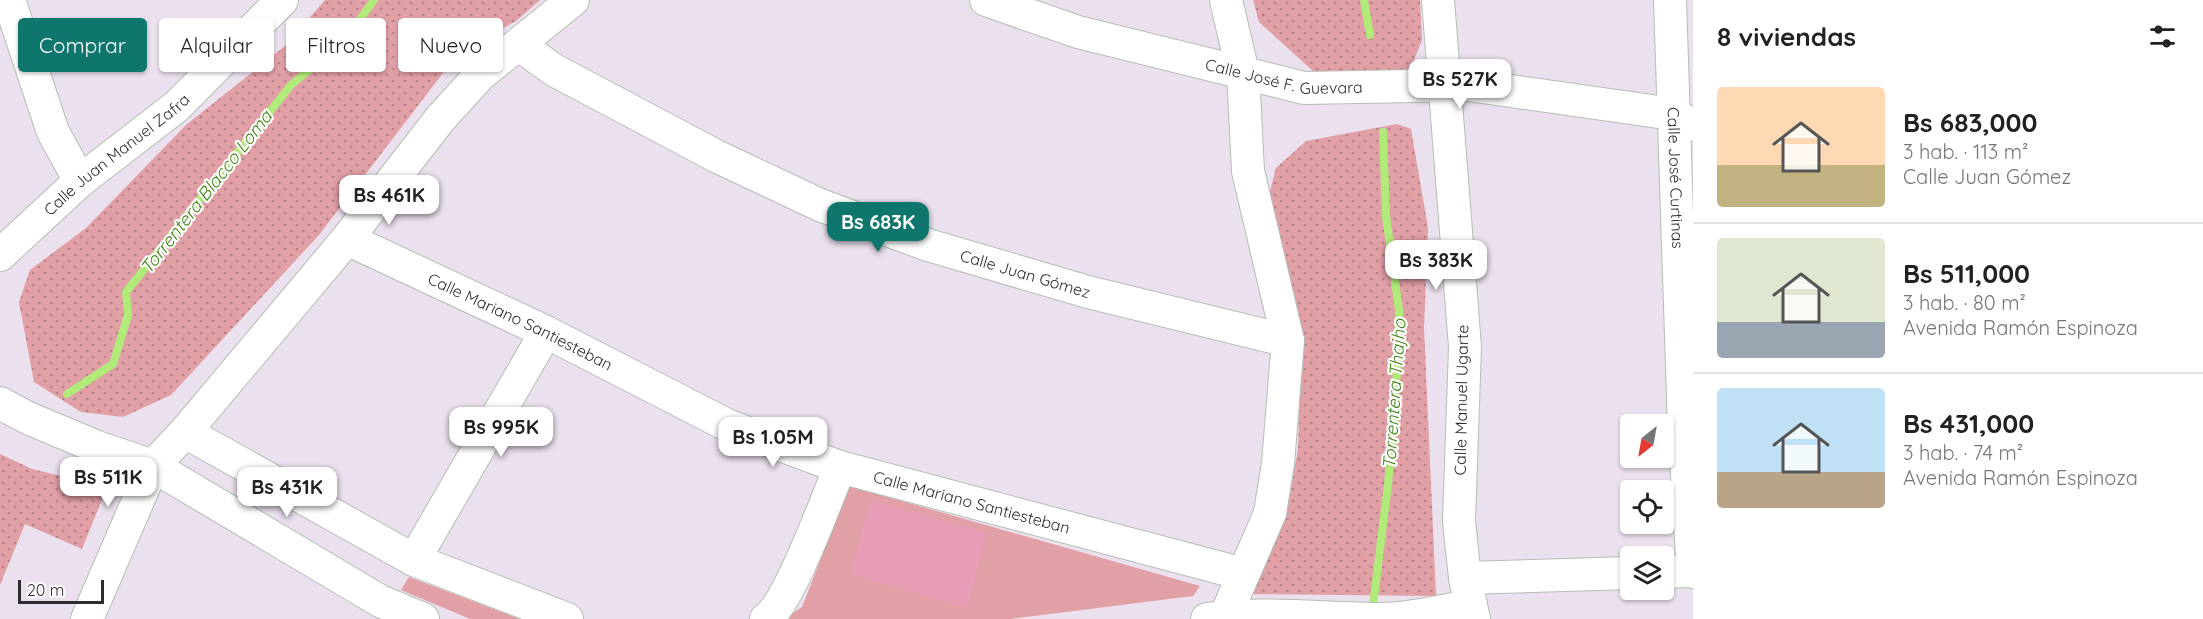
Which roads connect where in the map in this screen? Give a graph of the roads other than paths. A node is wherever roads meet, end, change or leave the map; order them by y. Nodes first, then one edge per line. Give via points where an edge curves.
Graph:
1 (9, 0) edge
2 (282, 0) edge
3 (573, 0) edge
4 (986, 0) edge
5 (1226, 0) edge
6 (1438, 0) edge
7 (1670, 0) edge
8 (519, 45) junction
9 (1243, 73) junction
10 (1445, 87) junction
11 (1683, 120) edge
12 (81, 181) junction
13 (347, 239) junction
14 (0, 255) edge
15 (546, 332) junction
16 (1288, 340) junction
17 (0, 403) edge
18 (1689, 431) edge
19 (185, 432) junction
20 (153, 466) junction
21 (840, 467) junction
22 (414, 560) junction
23 (1674, 572) edge
24 (1693, 572) edge
25 (1244, 574) junction
26 (1620, 575) edge
27 (1470, 601) edge
28 (376, 610) edge
29 (1215, 618) edge
30 (1271, 618) edge
31 (87, 619) edge
32 (423, 619) edge
33 (567, 619) edge
34 (766, 619) edge
35 (1385, 619) edge

1 - 12 street via 53,132
2 - 12 street, Calle Juan Manuel Zafra via 177,106
3 - 8 street
4 - 9 street, Calle José F. Guevara via 1078,32
5 - 9 street
6 - 10 street, Calle Manuel Ugarte
7 - 11 street, Calle José Curtinas
8 - 13 street via 480,75 440,119
8 - 16 street, Calle Juan Gómez via 554,69 716,156 820,205 928,245 1088,292
9 - 10 street, Calle José F. Guevara via 1304,88
9 - 16 street via 1248,171
10 - 11 street, Calle José F. Guevara via 1468,85
10 - 27 street, Calle Manuel Ugarte via 1465,346 1459,521
11 - 18 street, Calle José Curtinas
12 - 14 street, Calle Juan Manuel Zafra
13 - 15 street, Calle Mariano Santiesteban
13 - 19 street
15 - 21 street, Calle Mariano Santiesteban via 729,426
15 - 22 street
16 - 25 street via 1270,513
17 - 20 street via 98,447
18 - 24 street, Calle José Curtinas
19 - 20 street
19 - 22 street
20 - 28 street
20 - 31 street
21 - 25 street, Calle Mariano Santiesteban
21 - 34 street via 790,586 773,615
22 - 33 street
23 - 24 street
25 - 29 street
26 - 27 street
27 - 35 street
28 - 32 street
29 - 30 street
30 - 35 street

